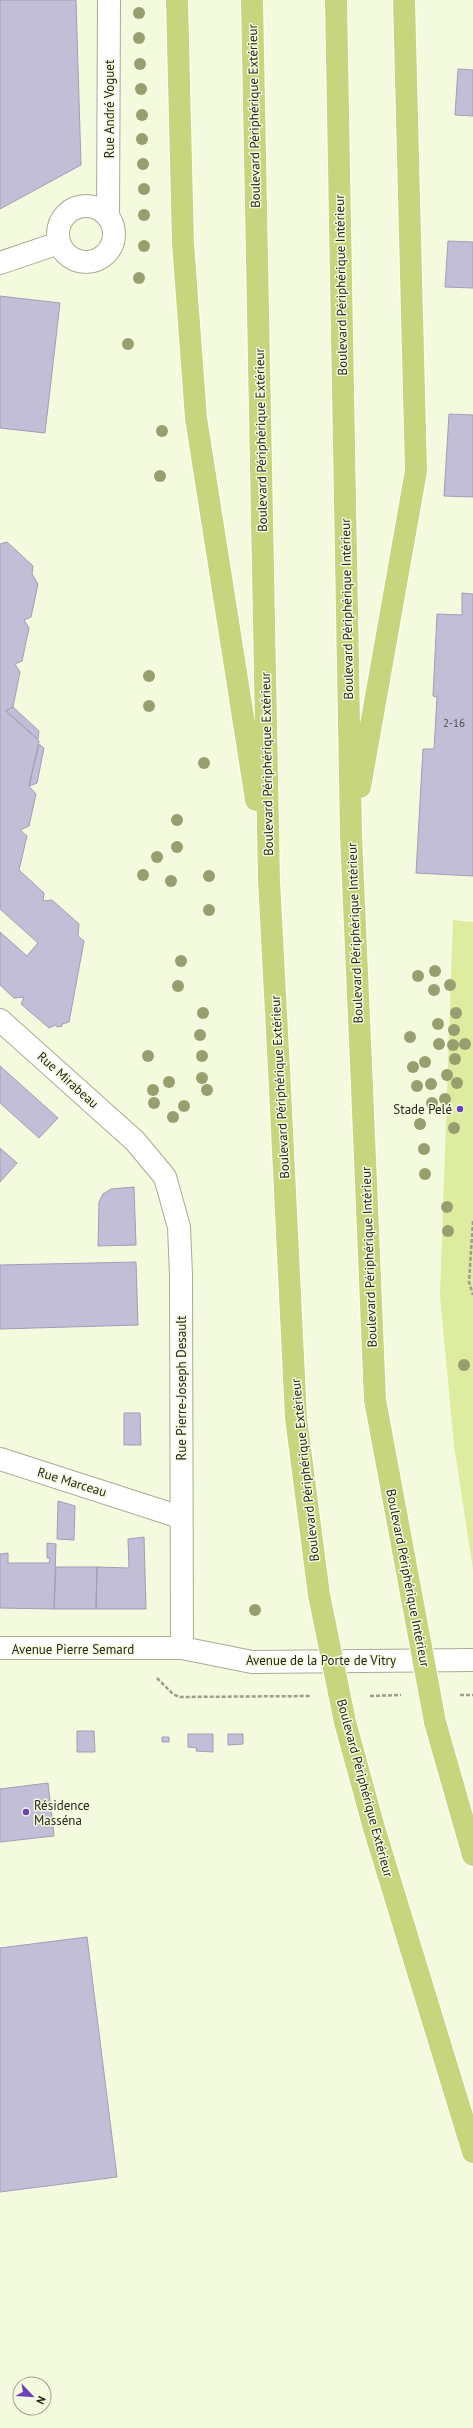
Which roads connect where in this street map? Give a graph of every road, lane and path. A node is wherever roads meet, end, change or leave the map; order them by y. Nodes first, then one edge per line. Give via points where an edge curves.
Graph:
1 (109, 0) edge
2 (177, 0) edge
3 (252, 0) edge
4 (336, 0) edge
5 (404, 0) edge
6 (108, 217) junction
7 (59, 243) junction
8 (0, 263) edge
9 (351, 835) junction
10 (269, 880) junction
11 (0, 1020) edge
12 (135, 1141) joint
13 (473, 1221) edge
14 (473, 1295) edge
15 (0, 1459) edge
16 (180, 1517) junction
17 (0, 1648) edge
18 (182, 1648) junction
19 (147, 1649) joint
20 (473, 1660) edge
21 (152, 1673) dead end
22 (410, 1695) dead end
23 (457, 1695) dead end
24 (473, 1695) edge
25 (314, 1696) dead end
26 (362, 1696) dead end
27 (473, 1855) edge
28 (473, 2152) edge

1 - 6 street, Rue André Voguet
2 - 10 highway via 183,243 196,418
3 - 10 highway, Boulevard Périphérique Extérieur
4 - 9 highway, Boulevard Périphérique Intérieur
5 - 9 highway via 416,471
6 - 7 street via 94,207 86,206 69,212 59,226
6 - 7 street via 113,226 112,245 107,254 99,259 80,262 64,252
7 - 8 street
9 - 27 highway, Boulevard Périphérique Intérieur, bridge via 375,1400 435,1722
10 - 28 highway, Boulevard Périphérique Extérieur, bridge via 296,1418 319,1595 345,1722 374,1828
11 - 12 street, Rue Mirabeau
12 - 16 street, Rue Pierre-Joseph Desault via 165,1177 179,1227
13 - 14 path via 469,1282
15 - 16 street, Rue Marceau
16 - 18 street, Rue Pierre-Joseph Desault
17 - 19 street, Avenue Pierre Semard
18 - 19 street, Avenue de la Porte de Vitry
18 - 20 street, Avenue de la Porte de Vitry via 252,1662
21 - 25 path via 179,1697
22 - 26 path
23 - 24 path

